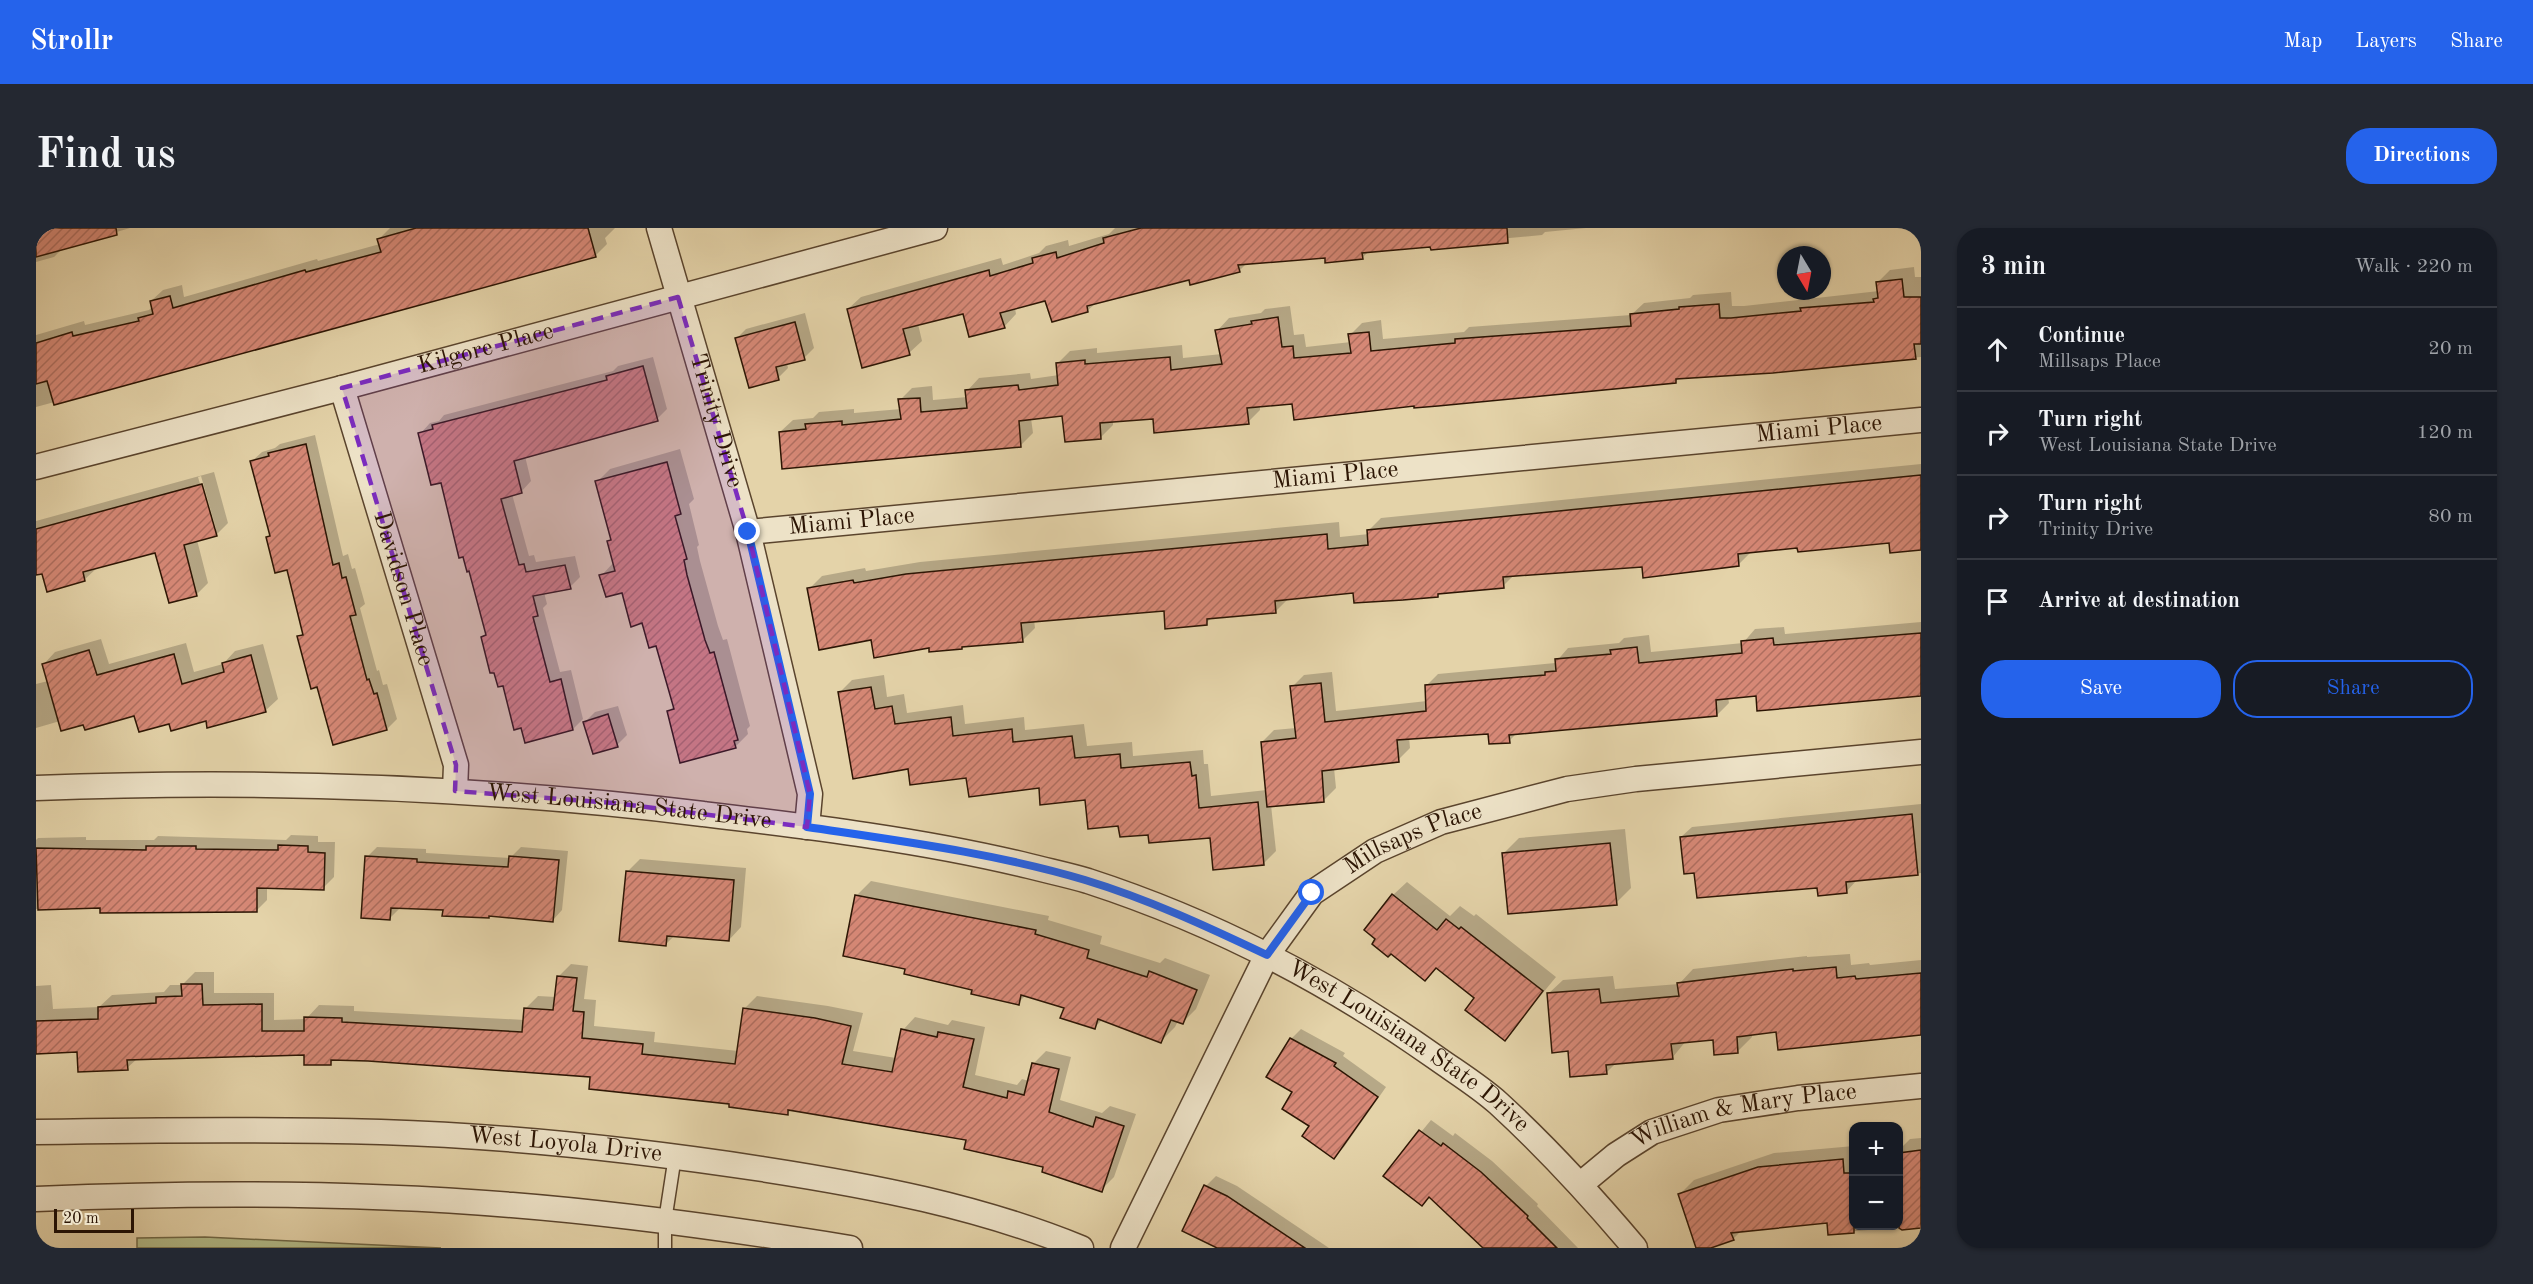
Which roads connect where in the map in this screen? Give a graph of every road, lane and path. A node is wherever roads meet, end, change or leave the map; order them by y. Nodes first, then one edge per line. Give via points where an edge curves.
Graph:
1 (659, 228) edge
2 (935, 228) edge
3 (678, 297) junction
4 (342, 388) junction
5 (1921, 420) edge
6 (36, 467) edge
7 (748, 532) junction
8 (1921, 752) edge
9 (36, 788) edge
10 (454, 791) junction
11 (807, 827) junction
12 (1267, 955) junction
13 (1921, 1086) edge
14 (36, 1132) edge
15 (675, 1156) junction
16 (1581, 1184) junction
17 (36, 1199) edge
18 (665, 1221) junction
19 (665, 1248) edge
20 (850, 1248) edge
21 (1081, 1248) edge
22 (1123, 1248) edge
23 (1635, 1248) edge

1 - 3 street, Trinity Drive
2 - 3 street, Kilgore Place
3 - 4 street, Kilgore Place
3 - 7 street, Trinity Drive
4 - 6 street, Kilgore Place
4 - 10 street, Davidson Place via 456,765
5 - 7 street, Miami Place
7 - 11 street, Trinity Drive via 810,794
8 - 12 street, Millsaps Place via 1636,778 1567,789 1441,822 1375,851 1312,893
9 - 10 street, West Louisiana State Drive via 160,783
10 - 11 street, West Louisiana State Drive via 613,803
11 - 12 street, West Louisiana State Drive via 961,850 1086,880 1192,920
12 - 16 street, West Louisiana State Drive via 1398,1032 1494,1100
12 - 22 street, Millsaps Place
13 - 16 street, William & Mary Place via 1719,1110 1652,1132
14 - 15 street, West Loyola Drive via 385,1132
15 - 18 lane
15 - 21 street, West Loyola Drive via 941,1201 1034,1228
16 - 23 street, West Louisiana State Drive
17 - 18 street via 262,1194 511,1205
18 - 19 lane
18 - 20 street

